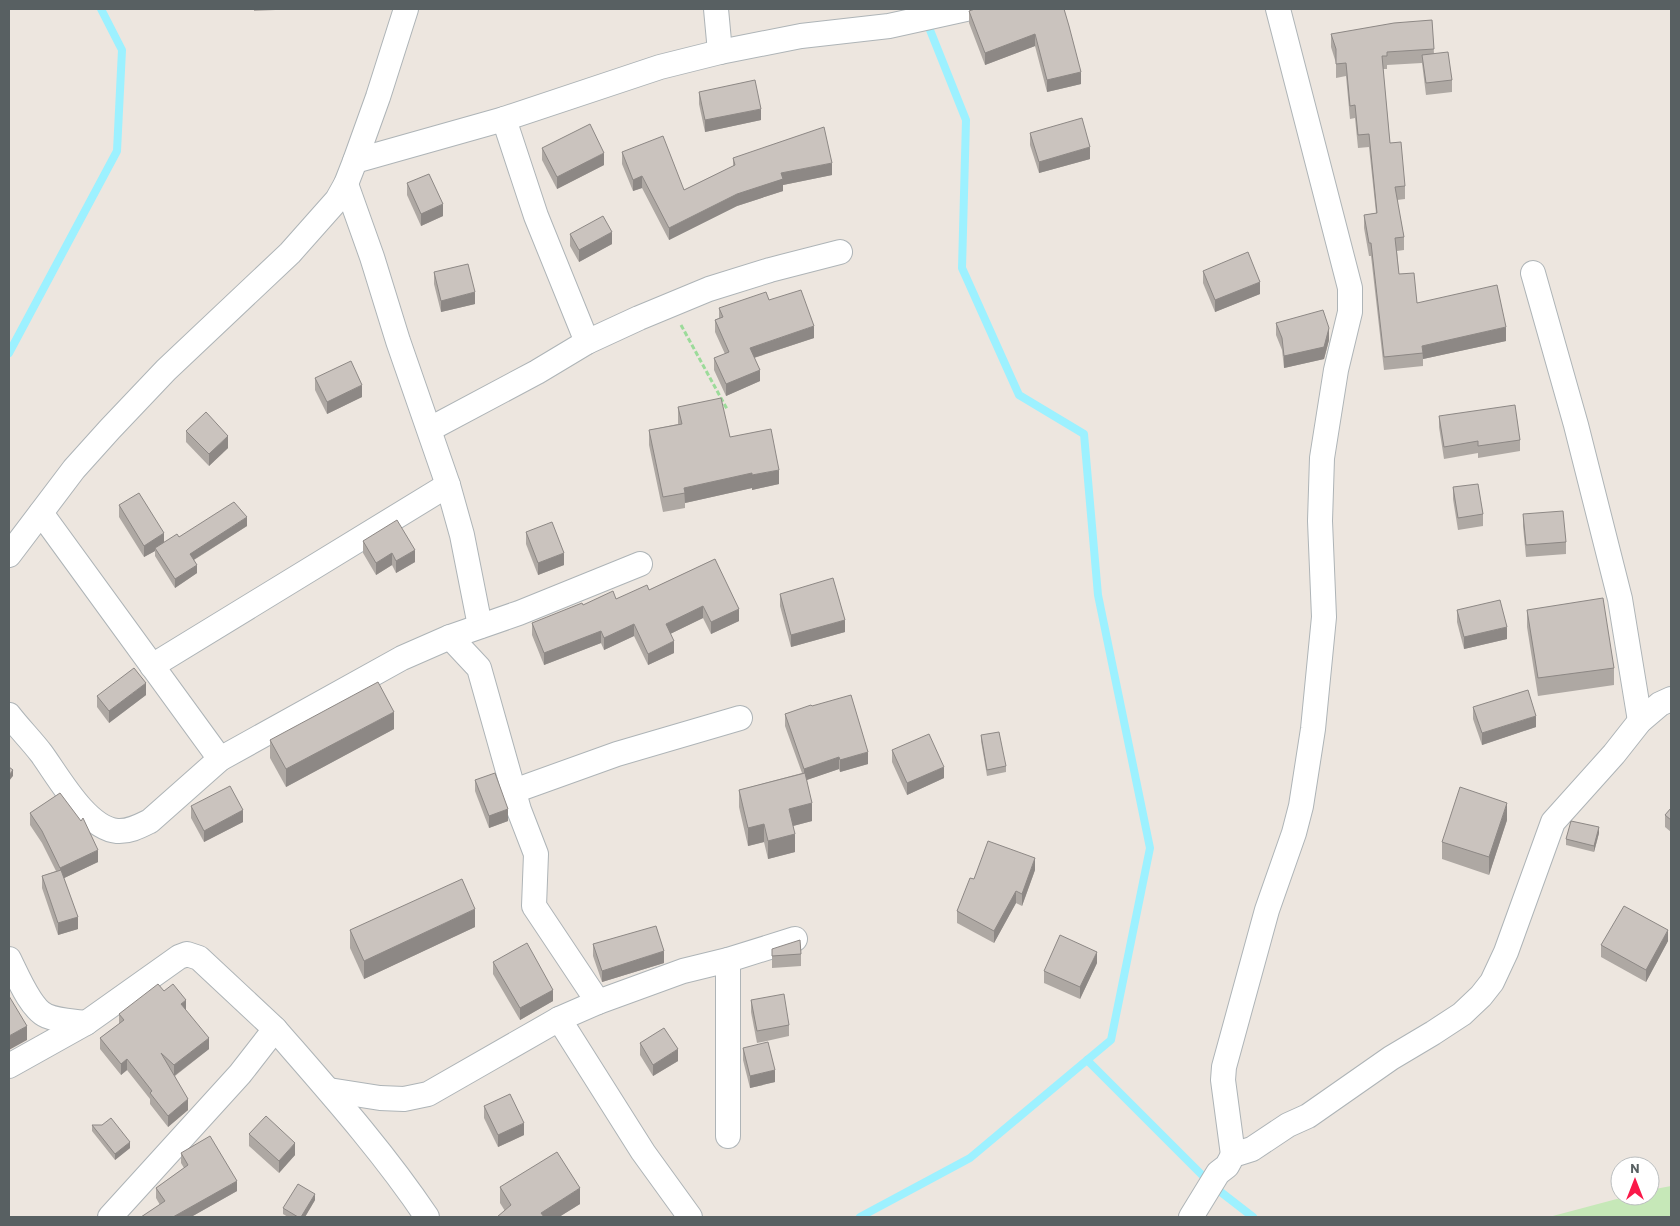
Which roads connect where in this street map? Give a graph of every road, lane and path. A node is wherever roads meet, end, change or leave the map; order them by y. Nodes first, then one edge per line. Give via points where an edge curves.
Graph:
1 (406, 9) edge
2 (716, 9) edge
3 (966, 9) edge
4 (1278, 9) edge
5 (720, 52) junction
6 (504, 119) junction
7 (355, 161) junction
8 (346, 184) junction
9 (840, 252) dead end
10 (1533, 273) dead end
11 (670, 305) junction
12 (587, 342) junction
13 (727, 410) dead end
14 (430, 429) junction
15 (448, 485) junction
16 (41, 513) junction
17 (9, 555) edge
18 (640, 564) dead end
19 (480, 626) junction
20 (450, 637) junction
21 (152, 666) junction
22 (1671, 699) edge
23 (9, 715) edge
24 (740, 718) dead end
25 (1640, 721) junction
26 (220, 759) junction
27 (514, 791) junction
28 (795, 939) edge
29 (9, 959) edge
30 (728, 960) junction
31 (598, 1002) junction
32 (558, 1019) junction
33 (86, 1023) junction
34 (275, 1029) junction
35 (9, 1066) edge
36 (329, 1090) junction
37 (728, 1136) dead end
38 (1233, 1156) junction
39 (110, 1217) edge
40 (427, 1217) edge
41 (690, 1217) edge
42 (1191, 1217) edge

1 - 7 street
2 - 5 street
3 - 5 street via 889,26 801,36
4 - 38 street via 1350,288 1350,312 1336,370 1322,458 1320,521 1324,617 1313,729 1301,806 1224,1067
5 - 6 street via 660,67
6 - 7 street
6 - 12 street via 536,216
7 - 8 street
8 - 14 street
8 - 16 street via 337,200 290,253 166,370 110,429
9 - 11 street via 709,289
10 - 25 street via 1576,424 1620,600
11 - 12 street
11 - 13 path
12 - 14 street
14 - 15 street
15 - 19 street via 462,535
15 - 21 street
16 - 17 street
16 - 21 street
18 - 19 street
19 - 20 street
20 - 26 street via 402,658
20 - 27 street via 479,668
21 - 26 street
22 - 25 street
23 - 26 street via 78,805 97,823 118,831 136,828 150,821
24 - 27 street via 617,754
25 - 38 street via 1553,822 1506,952 1492,982 1481,996 1462,1014 1391,1058 1308,1116 1252,1149
27 - 31 street via 536,854 534,906
28 - 30 street
29 - 33 street via 22,986 45,1016
30 - 31 street via 683,971
30 - 37 street
31 - 32 street
32 - 36 street via 428,1094 404,1099
32 - 41 street via 643,1152
33 - 34 street via 179,956 187,954 199,958
33 - 35 street
34 - 36 street
34 - 39 street via 240,1074
36 - 40 street
38 - 42 street via 1218,1173

